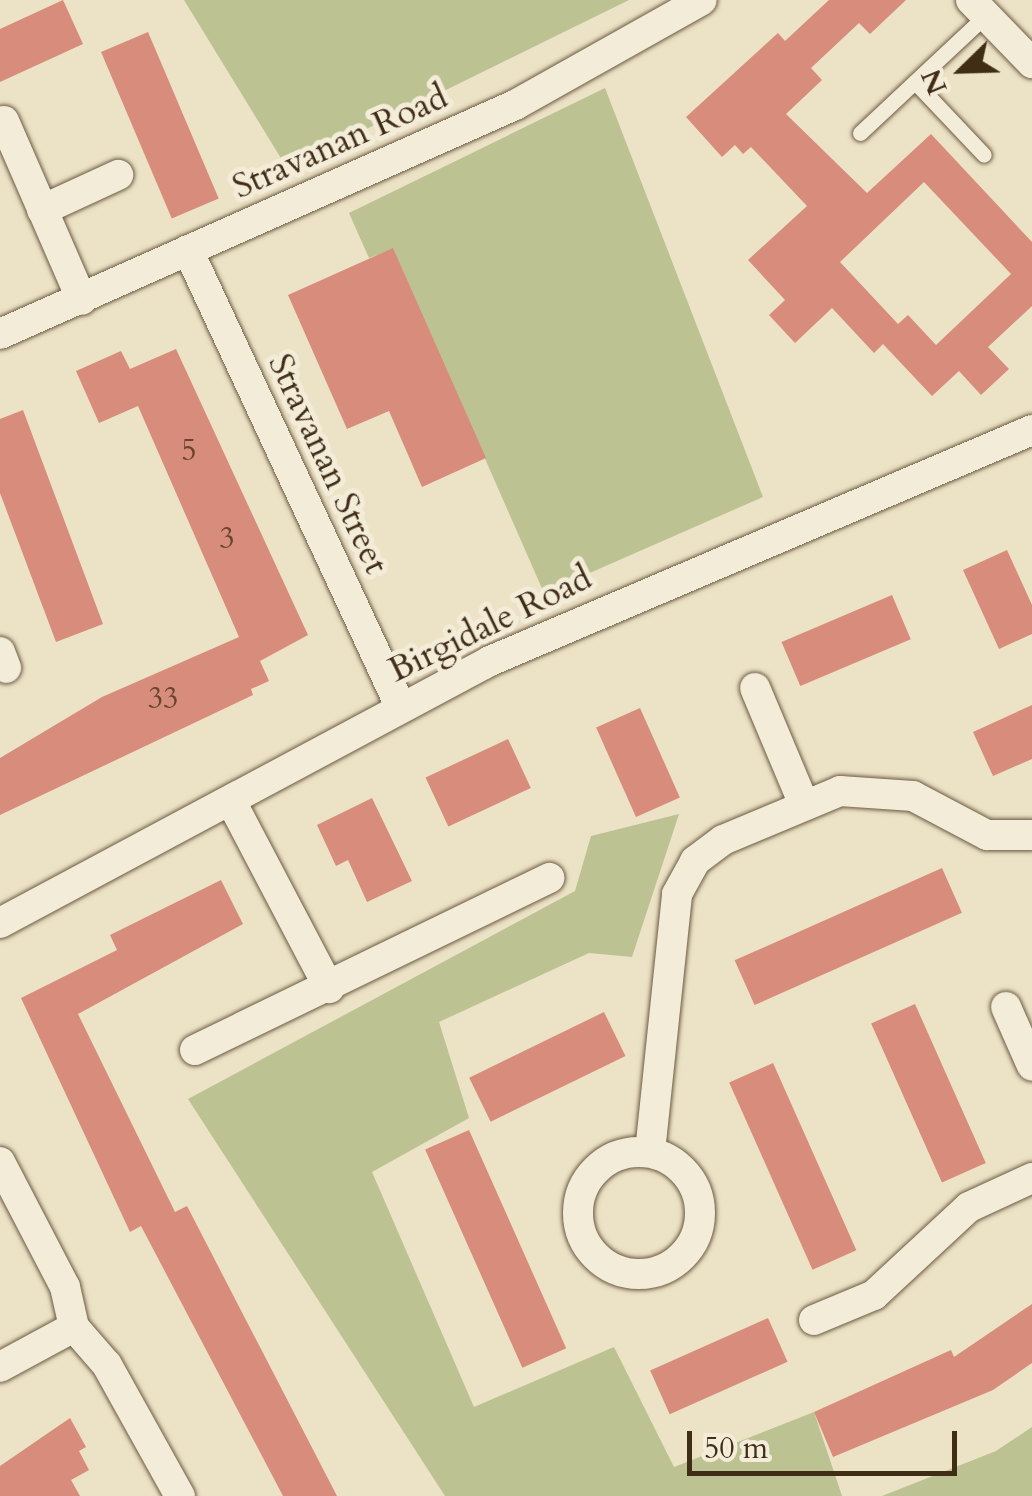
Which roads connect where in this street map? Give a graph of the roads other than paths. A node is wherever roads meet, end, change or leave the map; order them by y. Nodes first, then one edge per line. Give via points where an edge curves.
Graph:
1 (694, 2) edge
2 (978, 8) edge
3 (1032, 63) edge
4 (915, 82) junction
5 (4, 122) dead end
6 (860, 134) dead end
7 (984, 155) dead end
8 (118, 176) dead end
9 (42, 210) junction
10 (188, 250) junction
11 (82, 300) junction
12 (0, 334) edge
13 (1032, 430) edge
14 (756, 688) dead end
15 (400, 708) junction
16 (803, 802) junction
17 (233, 805) junction
18 (1032, 835) edge
19 (549, 878) dead end
20 (0, 924) edge
21 (329, 988) junction
22 (1006, 1007) dead end
23 (195, 1050) dead end
24 (1032, 1066) edge
25 (650, 1152) junction
26 (0, 1162) edge
27 (1032, 1178) edge
28 (814, 1320) dead end
29 (74, 1327) junction
30 (0, 1367) edge
31 (180, 1496) edge

1 - 10 street, Stravanan Road via 514,105
2 - 3 street
2 - 4 lane
4 - 6 lane
4 - 7 lane
5 - 9 street
8 - 9 street
9 - 11 street
10 - 11 street, Stravanan Road
10 - 15 street, Stravanan Street
11 - 12 street, Stravanan Road
13 - 15 street, Birgidale Road via 678,577
14 - 16 street
15 - 17 street, Birgidale Road
16 - 18 street via 876,790 912,796 987,835
16 - 25 street via 694,861 676,894
17 - 20 street, Birgidale Road
17 - 21 street
19 - 21 street
21 - 23 street
22 - 24 street
25 - 25 street via 682,1168 694,1185 697,1235 667,1269 626,1274 594,1255 578,1208 591,1175 607,1160
26 - 29 street via 65,1287
27 - 28 street via 970,1207 874,1295
29 - 30 street
29 - 31 street via 106,1365

